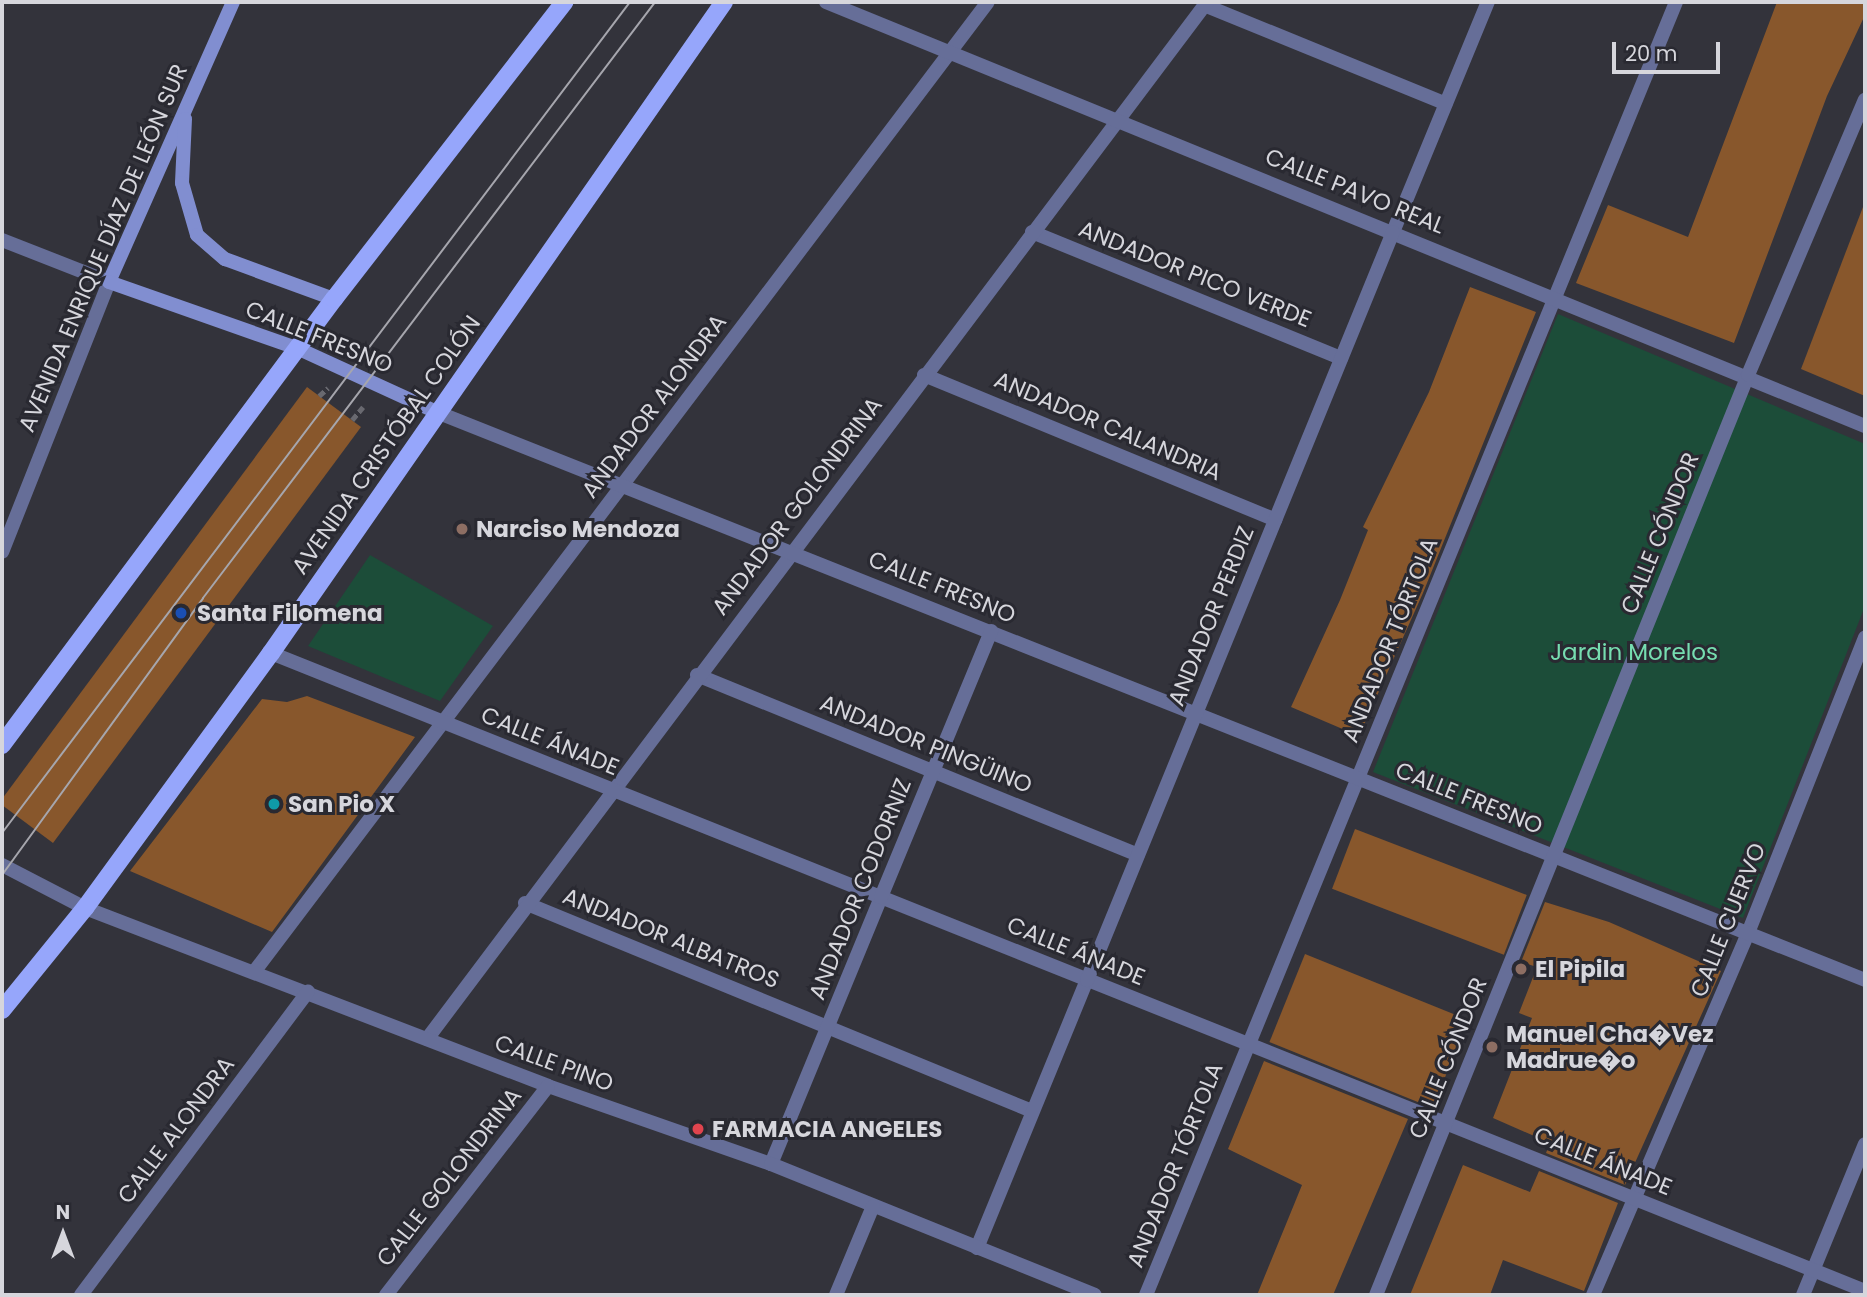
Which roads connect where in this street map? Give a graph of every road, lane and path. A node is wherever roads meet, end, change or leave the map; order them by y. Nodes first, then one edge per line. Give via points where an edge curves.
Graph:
1 (233, 2) edge
2 (564, 2) edge
3 (724, 2) edge
4 (826, 2) edge
5 (988, 2) edge
6 (1488, 2) edge
7 (1676, 2) edge
8 (1206, 3) edge
9 (950, 52) junction
10 (1865, 100) edge
11 (1446, 104) junction
12 (185, 111) junction
13 (1117, 120) junction
14 (1032, 232) junction
15 (1393, 232) junction
16 (2, 240) edge
17 (109, 282) junction
18 (1555, 297) junction
19 (334, 299) junction
20 (299, 349) junction
21 (1341, 358) junction
22 (924, 375) junction
23 (1748, 375) junction
24 (363, 407) dead end
25 (439, 413) junction
26 (352, 420) dead end
27 (1865, 426) edge
28 (623, 484) junction
29 (1275, 520) junction
30 (791, 551) junction
31 (2, 552) edge
32 (991, 631) junction
33 (1865, 637) edge
34 (271, 653) junction
35 (697, 675) junction
36 (1196, 713) junction
37 (443, 723) junction
38 (2, 745) edge
39 (933, 771) junction
40 (1358, 778) junction
41 (611, 790) junction
42 (1138, 855) junction
43 (1555, 858) junction
44 (2, 865) edge
45 (881, 897) junction
46 (525, 903) junction
47 (85, 908) junction
48 (1748, 933) junction
49 (254, 972) junction
50 (1087, 980) junction
51 (1865, 980) edge
52 (308, 992) junction
53 (2, 1010) edge
54 (827, 1027) junction
55 (427, 1039) junction
56 (1248, 1045) junction
57 (548, 1086) junction
58 (1032, 1111) junction
59 (1446, 1123) junction
60 (1865, 1144) edge
61 (771, 1164) junction
62 (1634, 1199) junction
63 (873, 1206) junction
64 (977, 1248) junction
65 (1813, 1270) junction
66 (1865, 1291) edge
67 (81, 1295) edge
68 (386, 1295) edge
69 (836, 1295) edge
70 (1095, 1295) edge
71 (1146, 1295) edge
72 (1376, 1295) edge
73 (1593, 1295) edge
74 (1803, 1295) edge

1 - 12 main road, AVENIDA ENRIQUE DÍAZ DE LEÓN SUR
2 - 19 main road
3 - 25 main road, AVENIDA CRISTÓBAL COLÓN
4 - 9 street, CALLE PAVO REAL
5 - 9 street, ANDADOR ALONDRA
6 - 11 street, ANDADOR PERDIZ
7 - 18 street, ANDADOR TÓRTOLA
8 - 11 street
8 - 13 street, ANDADOR GOLONDRINA
9 - 13 street, CALLE PAVO REAL
9 - 28 street, ANDADOR ALONDRA
10 - 23 street, CALLE CÓNDOR
11 - 15 street, ANDADOR PERDIZ
12 - 17 main road, AVENIDA ENRIQUE DÍAZ DE LEÓN SUR
12 - 19 main road via 182,183 197,235 225,259
13 - 14 street, ANDADOR GOLONDRINA
13 - 15 street, CALLE PAVO REAL
14 - 21 street, ANDADOR PICO VERDE
14 - 22 street, ANDADOR GOLONDRINA
15 - 18 street, CALLE PAVO REAL
15 - 21 street, ANDADOR PERDIZ
16 - 17 street, CALLE FRESNO
17 - 20 main road, CALLE FRESNO
17 - 31 street, AVENIDA ENRIQUE DÍAZ DE LEÓN SUR
18 - 23 street, CALLE PAVO REAL
18 - 40 street, ANDADOR TÓRTOLA
19 - 20 main road
20 - 25 main road, CALLE FRESNO
20 - 38 main road
21 - 29 street, ANDADOR PERDIZ
22 - 29 street, ANDADOR CALANDRIA
22 - 30 street, ANDADOR GOLONDRINA
23 - 27 street, CALLE PAVO REAL
23 - 43 street, CALLE CÓNDOR
24 - 26 path
25 - 28 street, CALLE FRESNO
25 - 34 main road, AVENIDA CRISTÓBAL COLÓN
28 - 30 street, CALLE FRESNO
28 - 37 street, ANDADOR ALONDRA
29 - 36 street, ANDADOR PERDIZ
30 - 32 street, CALLE FRESNO
30 - 35 street, ANDADOR GOLONDRINA
32 - 36 street, CALLE FRESNO
32 - 39 street, ANDADOR CODORNIZ
33 - 48 street, CALLE CUERVO
34 - 37 street, CALLE ÁNADE
34 - 47 main road, AVENIDA CRISTÓBAL COLÓN
35 - 39 street, ANDADOR PINGÜINO
35 - 41 street, ANDADOR GOLONDRINA
36 - 40 street, CALLE FRESNO
36 - 42 street, ANDADOR PERDIZ
37 - 41 street, CALLE ÁNADE
37 - 49 street, ANDADOR ALONDRA
39 - 42 street, ANDADOR PINGÜINO
39 - 45 street, ANDADOR CODORNIZ
40 - 43 street, CALLE FRESNO
40 - 56 street, ANDADOR TÓRTOLA
41 - 45 street, CALLE ÁNADE
41 - 46 street, ANDADOR GOLONDRINA
42 - 50 street, ANDADOR PERDIZ
43 - 48 street, CALLE FRESNO
43 - 59 street, CALLE CÓNDOR
44 - 47 street, CALLE PINO
45 - 50 street, CALLE ÁNADE
45 - 54 street, ANDADOR CODORNIZ
46 - 54 street, ANDADOR ALBATROS
46 - 55 street, ANDADOR GOLONDRINA
47 - 49 street, CALLE PINO
47 - 53 main road, AVENIDA CRISTÓBAL COLÓN
48 - 51 street, CALLE FRESNO
48 - 62 street, CALLE CUERVO
49 - 52 street, CALLE PINO
50 - 56 street, CALLE ÁNADE
50 - 58 street, ANDADOR PERDIZ
52 - 55 street, CALLE PINO
52 - 67 street, CALLE ALONDRA
54 - 58 street, ANDADOR ALBATROS
54 - 61 street, ANDADOR CODORNIZ
55 - 57 street, CALLE PINO
56 - 59 street, CALLE ÁNADE
56 - 71 street, ANDADOR TÓRTOLA
57 - 61 street, CALLE PINO
57 - 68 street, CALLE GOLONDRINA
58 - 64 street, ANDADOR PERDIZ
59 - 62 street, CALLE ÁNADE
59 - 72 street, CALLE CÓNDOR
60 - 65 street
61 - 63 street, CALLE PINO
62 - 65 street, CALLE ÁNADE
62 - 73 street, CALLE CUERVO
63 - 64 street, CALLE PINO
63 - 69 street
64 - 70 street, CALLE PINO
65 - 66 street, CALLE ÁNADE
65 - 74 street

